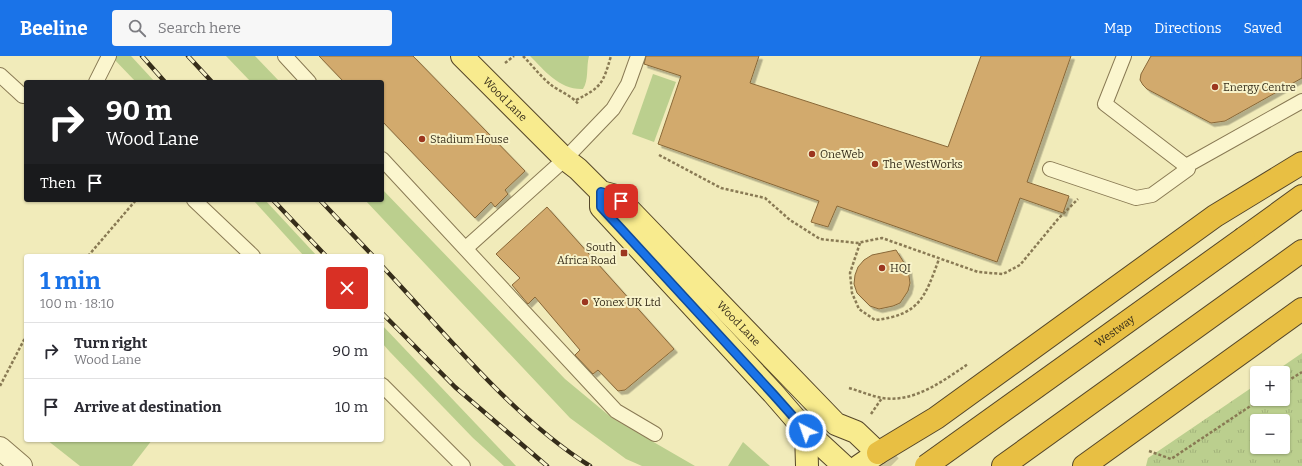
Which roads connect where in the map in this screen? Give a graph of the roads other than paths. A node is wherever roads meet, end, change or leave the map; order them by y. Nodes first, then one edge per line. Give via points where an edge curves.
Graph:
1 (108, 56) edge
2 (285, 56) edge
3 (462, 56) edge
4 (638, 56) edge
5 (1124, 56) edge
6 (0, 75) edge
7 (97, 80) edge
8 (307, 80) edge
9 (22, 96) dead end
10 (1302, 101) edge
11 (565, 159) junction
12 (384, 161) edge
13 (1302, 163) edge
14 (1186, 166) junction
15 (1050, 169) dead end
16 (601, 192) junction
17 (1302, 196) edge
18 (196, 202) edge
19 (466, 248) junction
20 (1302, 251) edge
21 (251, 254) edge
22 (1302, 309) edge
23 (384, 387) edge
24 (806, 431) junction
25 (655, 434) dead end
26 (0, 448) edge
27 (878, 453) junction
28 (21, 466) edge
29 (463, 466) edge
30 (806, 466) edge
31 (844, 466) edge
32 (859, 466) edge
33 (926, 466) edge
34 (1003, 466) edge
35 (1084, 466) edge

1 - 7 lane
2 - 8 lane
3 - 11 main road, Wood Lane
4 - 11 lane via 628,84 613,109
5 - 14 lane via 1105,104
6 - 9 lane
10 - 14 lane
11 - 16 main road, Wood Lane
11 - 19 lane
12 - 19 lane
13 - 27 highway via 1215,216 936,418
14 - 15 lane via 1188,169 1152,195 1136,198
16 - 24 main road, Wood Lane via 601,207
16 - 27 main road, Wood Lane via 616,196 836,424 856,432
17 - 33 highway, Westway, bridge
18 - 21 lane
19 - 25 lane via 616,411
20 - 34 highway
22 - 35 highway
23 - 29 lane
24 - 30 main road
24 - 31 main road, Wood Lane
26 - 28 street
27 - 32 main road

